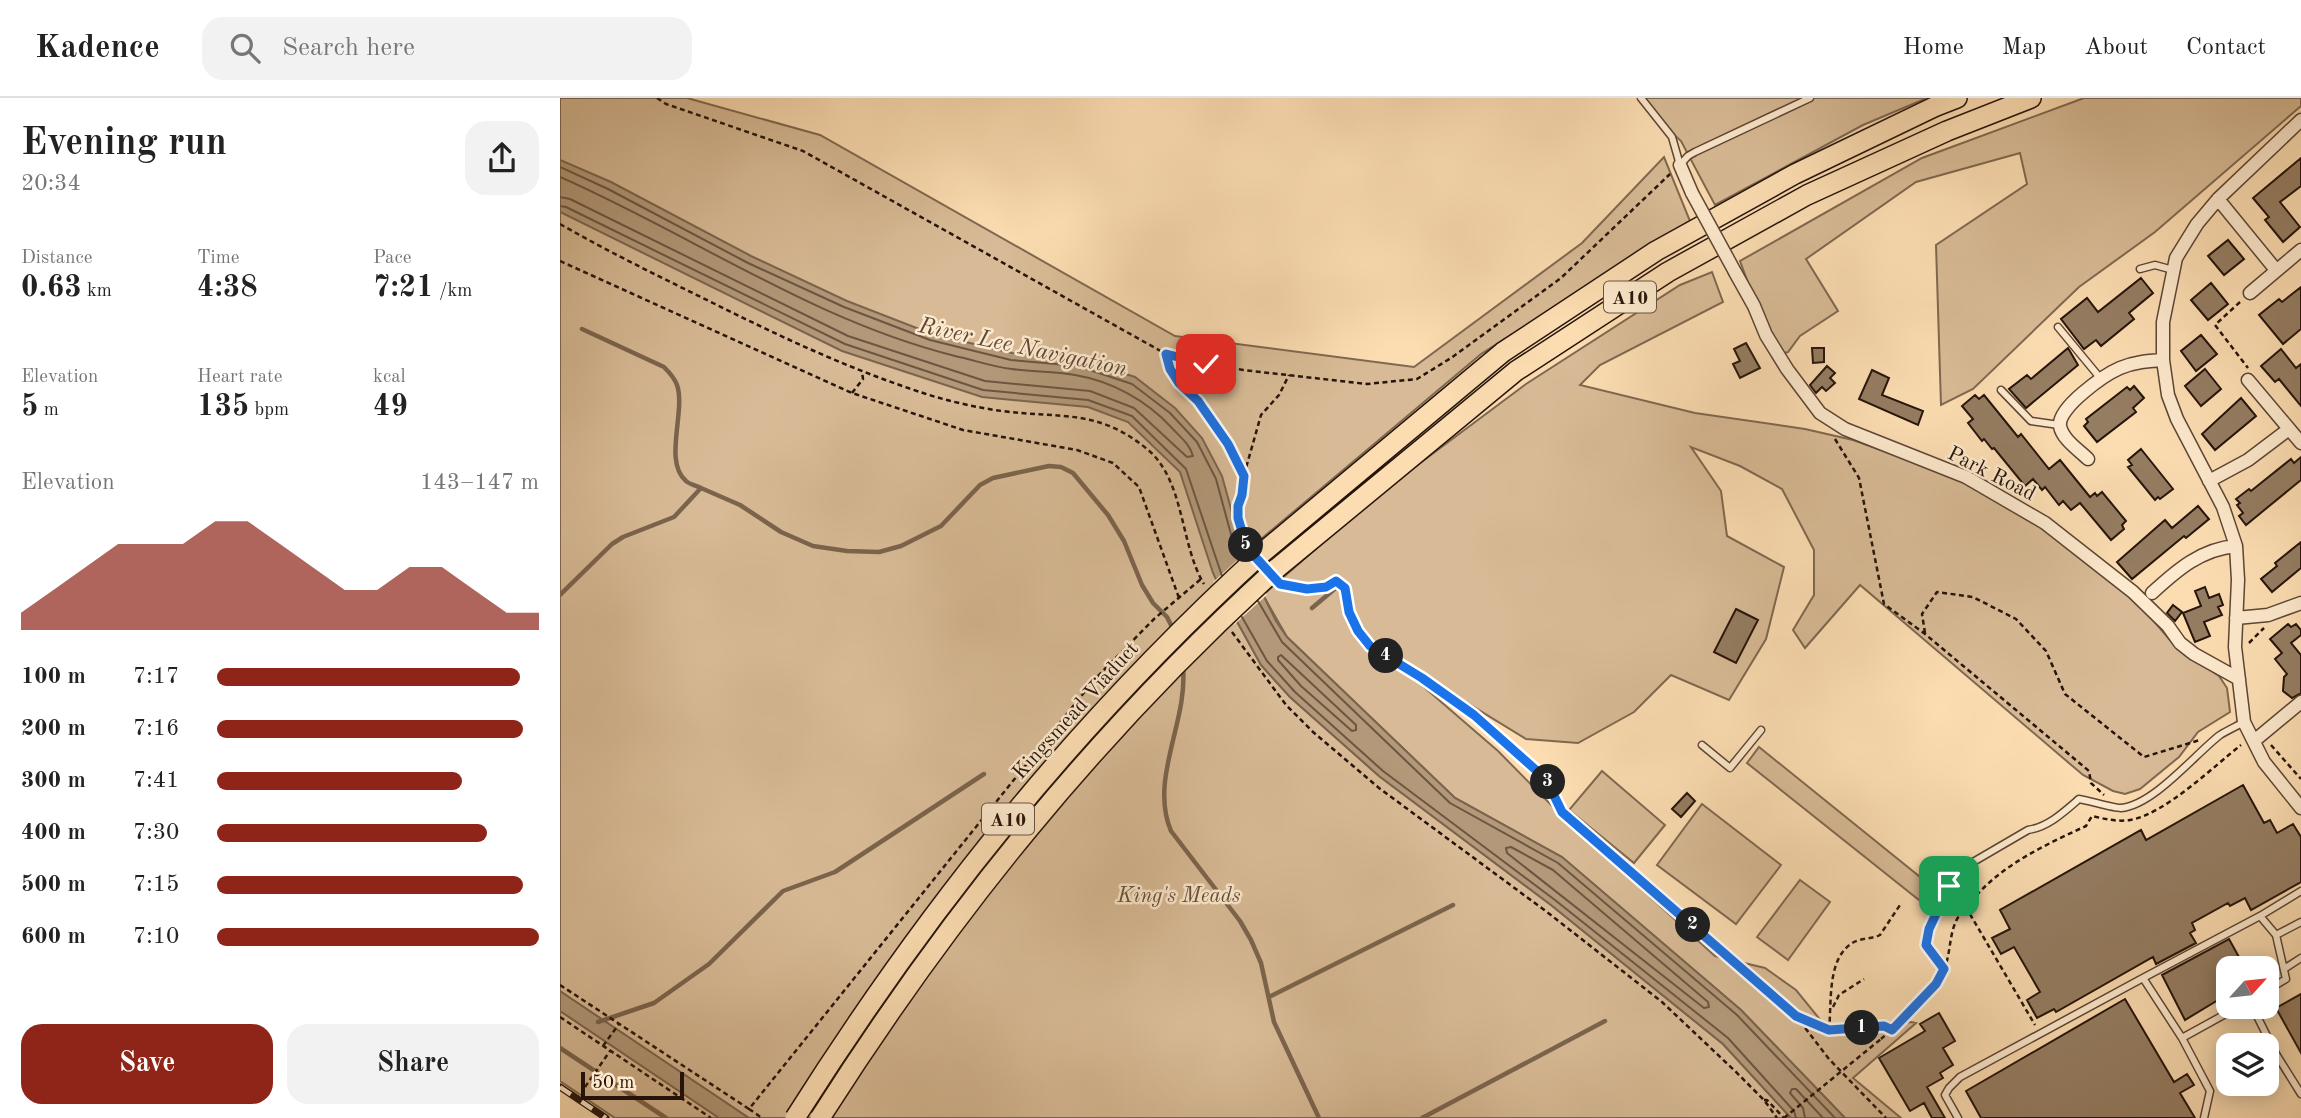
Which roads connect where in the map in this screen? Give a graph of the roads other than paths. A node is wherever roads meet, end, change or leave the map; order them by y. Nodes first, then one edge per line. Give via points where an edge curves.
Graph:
1 (1641, 98) edge
2 (1810, 98) edge
3 (1957, 98) edge
4 (2031, 98) edge
5 (2301, 120) edge
6 (1680, 165) junction
7 (2218, 199) junction
8 (2301, 250) edge
9 (2140, 269) dead end
10 (2173, 270) junction
11 (2276, 270) junction
12 (2250, 293) road end
13 (2058, 327) dead end
14 (2163, 360) junction
15 (2101, 379) junction
16 (2248, 380) road end
17 (2001, 390) dead end
18 (2059, 425) junction
19 (2289, 429) junction
20 (2301, 443) edge
21 (2088, 458) dead end
22 (2209, 481) junction
23 (2236, 546) junction
24 (2152, 593) dead end
25 (2301, 603) edge
26 (2236, 618) junction
27 (2239, 678) junction
28 (2301, 702) edge
29 (2244, 722) junction
30 (1761, 730) dead end
31 (2256, 737) junction
32 (1702, 745) dead end
33 (2301, 808) edge
34 (2301, 891) edge
35 (2260, 916) junction
36 (2301, 922) edge
37 (1929, 929) road end
38 (2276, 935) junction
39 (2301, 958) edge
40 (2284, 969) junction
41 (2143, 978) junction
42 (2279, 983) edge
43 (2216, 1019) edge
44 (2258, 1019) edge
45 (2182, 1038) junction
46 (2301, 1094) edge
47 (795, 1118) edge
48 (820, 1118) edge
49 (1958, 1118) edge
50 (2204, 1118) edge

1 - 6 lane via 1672,137
2 - 6 lane via 1695,152
3 - 47 highway, Kingsmead Viaduct / A10, bridge via 1795,174 1645,259 1503,352 1254,551 1109,704 997,832 890,974
4 - 48 highway, Kingsmead Viaduct / A10, bridge via 1807,195 1668,272 1516,371 1191,649 1126,716 1014,845 907,986
5 - 7 street
6 - 27 street, Park Road, bridge via 1766,335 1820,413 1845,429 1966,477 2045,523 2133,592 2180,643
7 - 10 street via 2197,224
7 - 11 street
8 - 11 street
9 - 10 lane via 2155,265
10 - 14 street via 2163,322
11 - 12 street
13 - 15 lane
14 - 15 street via 2132,364
14 - 22 street via 2177,419
15 - 18 street via 2063,412
16 - 19 street
17 - 18 lane via 2031,421
18 - 21 street
19 - 20 street
19 - 22 street via 2248,460
22 - 23 street
23 - 24 street via 2198,556
23 - 26 street
25 - 26 street via 2268,615
26 - 27 street
27 - 29 street
28 - 31 street
29 - 31 street
29 - 37 lane via 2222,734 2177,776 2136,803 2119,808 2079,799 2058,817 1968,865 1952,883
30 - 32 lane via 1730,768
31 - 33 street via 2264,762
34 - 35 lane
35 - 38 lane
35 - 41 lane
36 - 38 lane
38 - 40 lane
39 - 40 lane
40 - 42 lane via 2286,979
41 - 45 lane
41 - 49 lane via 1960,1077 1945,1095
43 - 45 lane
44 - 46 lane
45 - 50 lane via 2210,1091

